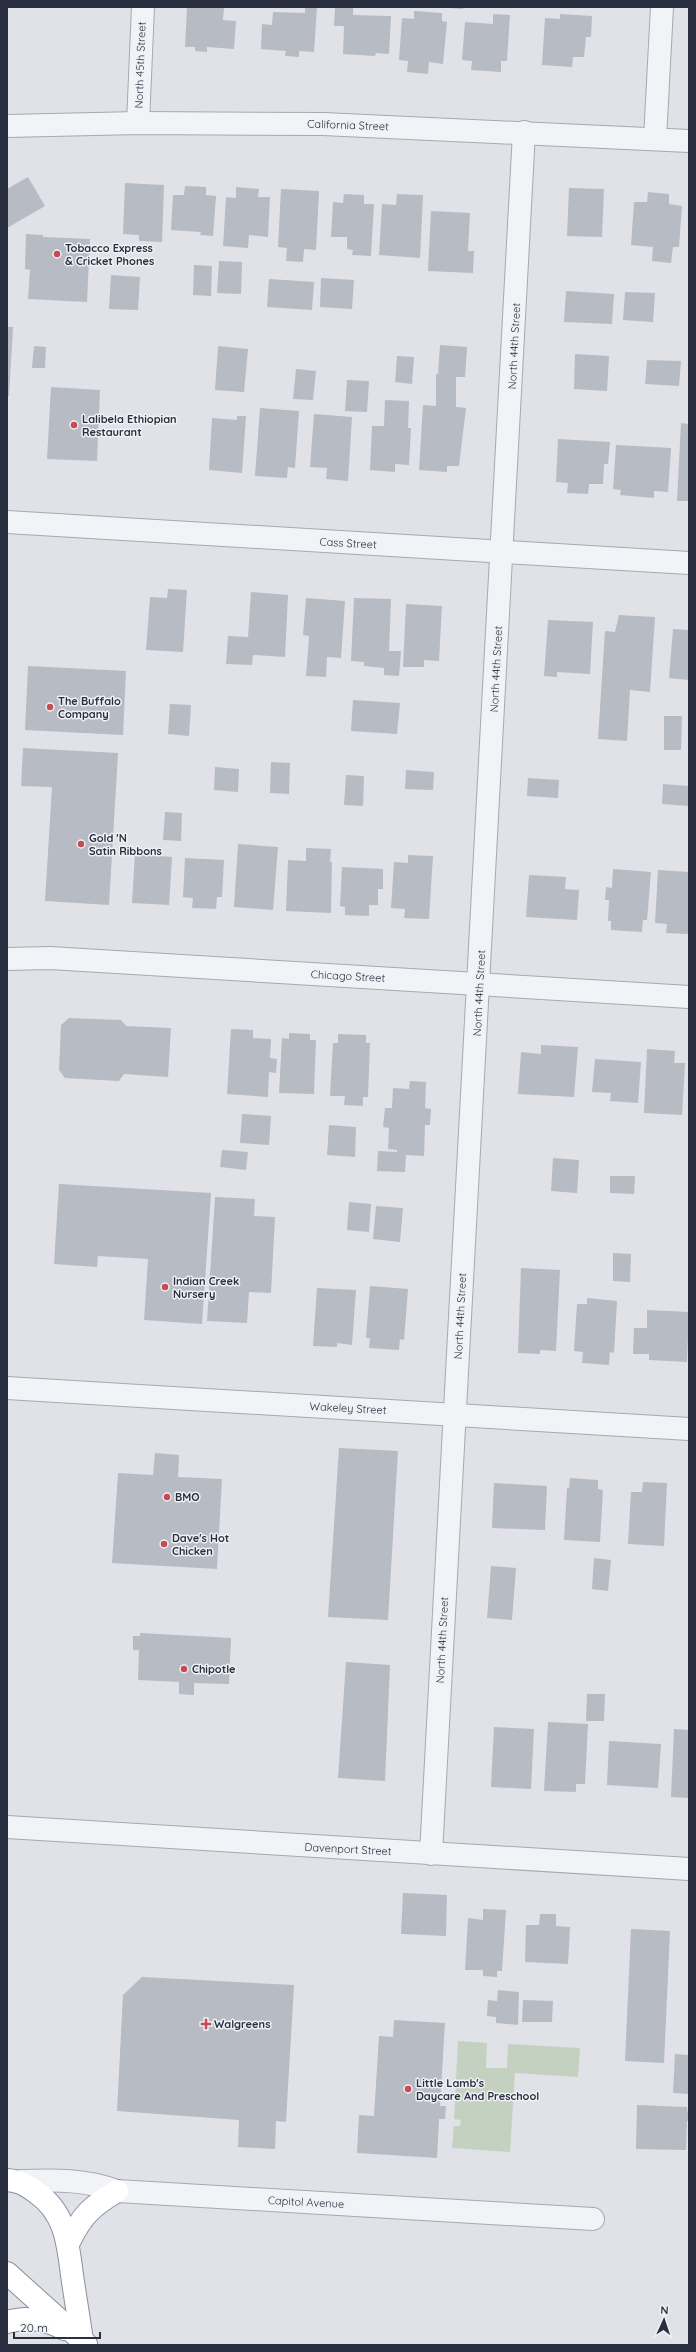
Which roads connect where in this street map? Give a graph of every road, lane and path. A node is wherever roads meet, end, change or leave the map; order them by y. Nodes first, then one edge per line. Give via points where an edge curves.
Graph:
1 (143, 7) edge
2 (662, 7) edge
3 (138, 123) junction
4 (7, 126) edge
5 (524, 132) junction
6 (655, 139) junction
7 (689, 141) edge
8 (7, 522) edge
9 (503, 552) junction
10 (689, 562) edge
11 (7, 959) edge
12 (480, 984) junction
13 (689, 997) edge
14 (7, 1388) edge
15 (454, 1414) junction
16 (689, 1429) edge
17 (7, 1828) edge
18 (431, 1854) junction
19 (689, 1869) edge
20 (14, 2181) edge
21 (117, 2191) junction
22 (593, 2219) dead end
23 (69, 2242) junction
24 (7, 2273) edge
25 (7, 2322) edge
26 (85, 2342) edge

1 - 3 street, North 45th Street
2 - 6 street
3 - 4 street, California Street
3 - 5 street, California Street via 323,124
5 - 6 street, California Street
5 - 9 street, North 44th Street
6 - 7 street, California Street
8 - 9 street, Cass Street
9 - 10 street, Cass Street
9 - 12 street, North 44th Street
11 - 12 street, Chicago Street via 50,958
12 - 13 street, Chicago Street
12 - 15 street, North 44th Street
14 - 15 street, Wakeley Street
15 - 16 street, Wakeley Street
15 - 18 street, North 44th Street
17 - 18 street, Davenport Street
18 - 19 street, Davenport Street
20 - 21 street, Capitol Avenue via 70,2180
20 - 23 highway via 53,2207
21 - 22 street, Capitol Avenue
21 - 23 highway via 92,2207 82,2217
23 - 26 highway
24 - 26 highway
25 - 26 highway via 43,2320 56,2324

